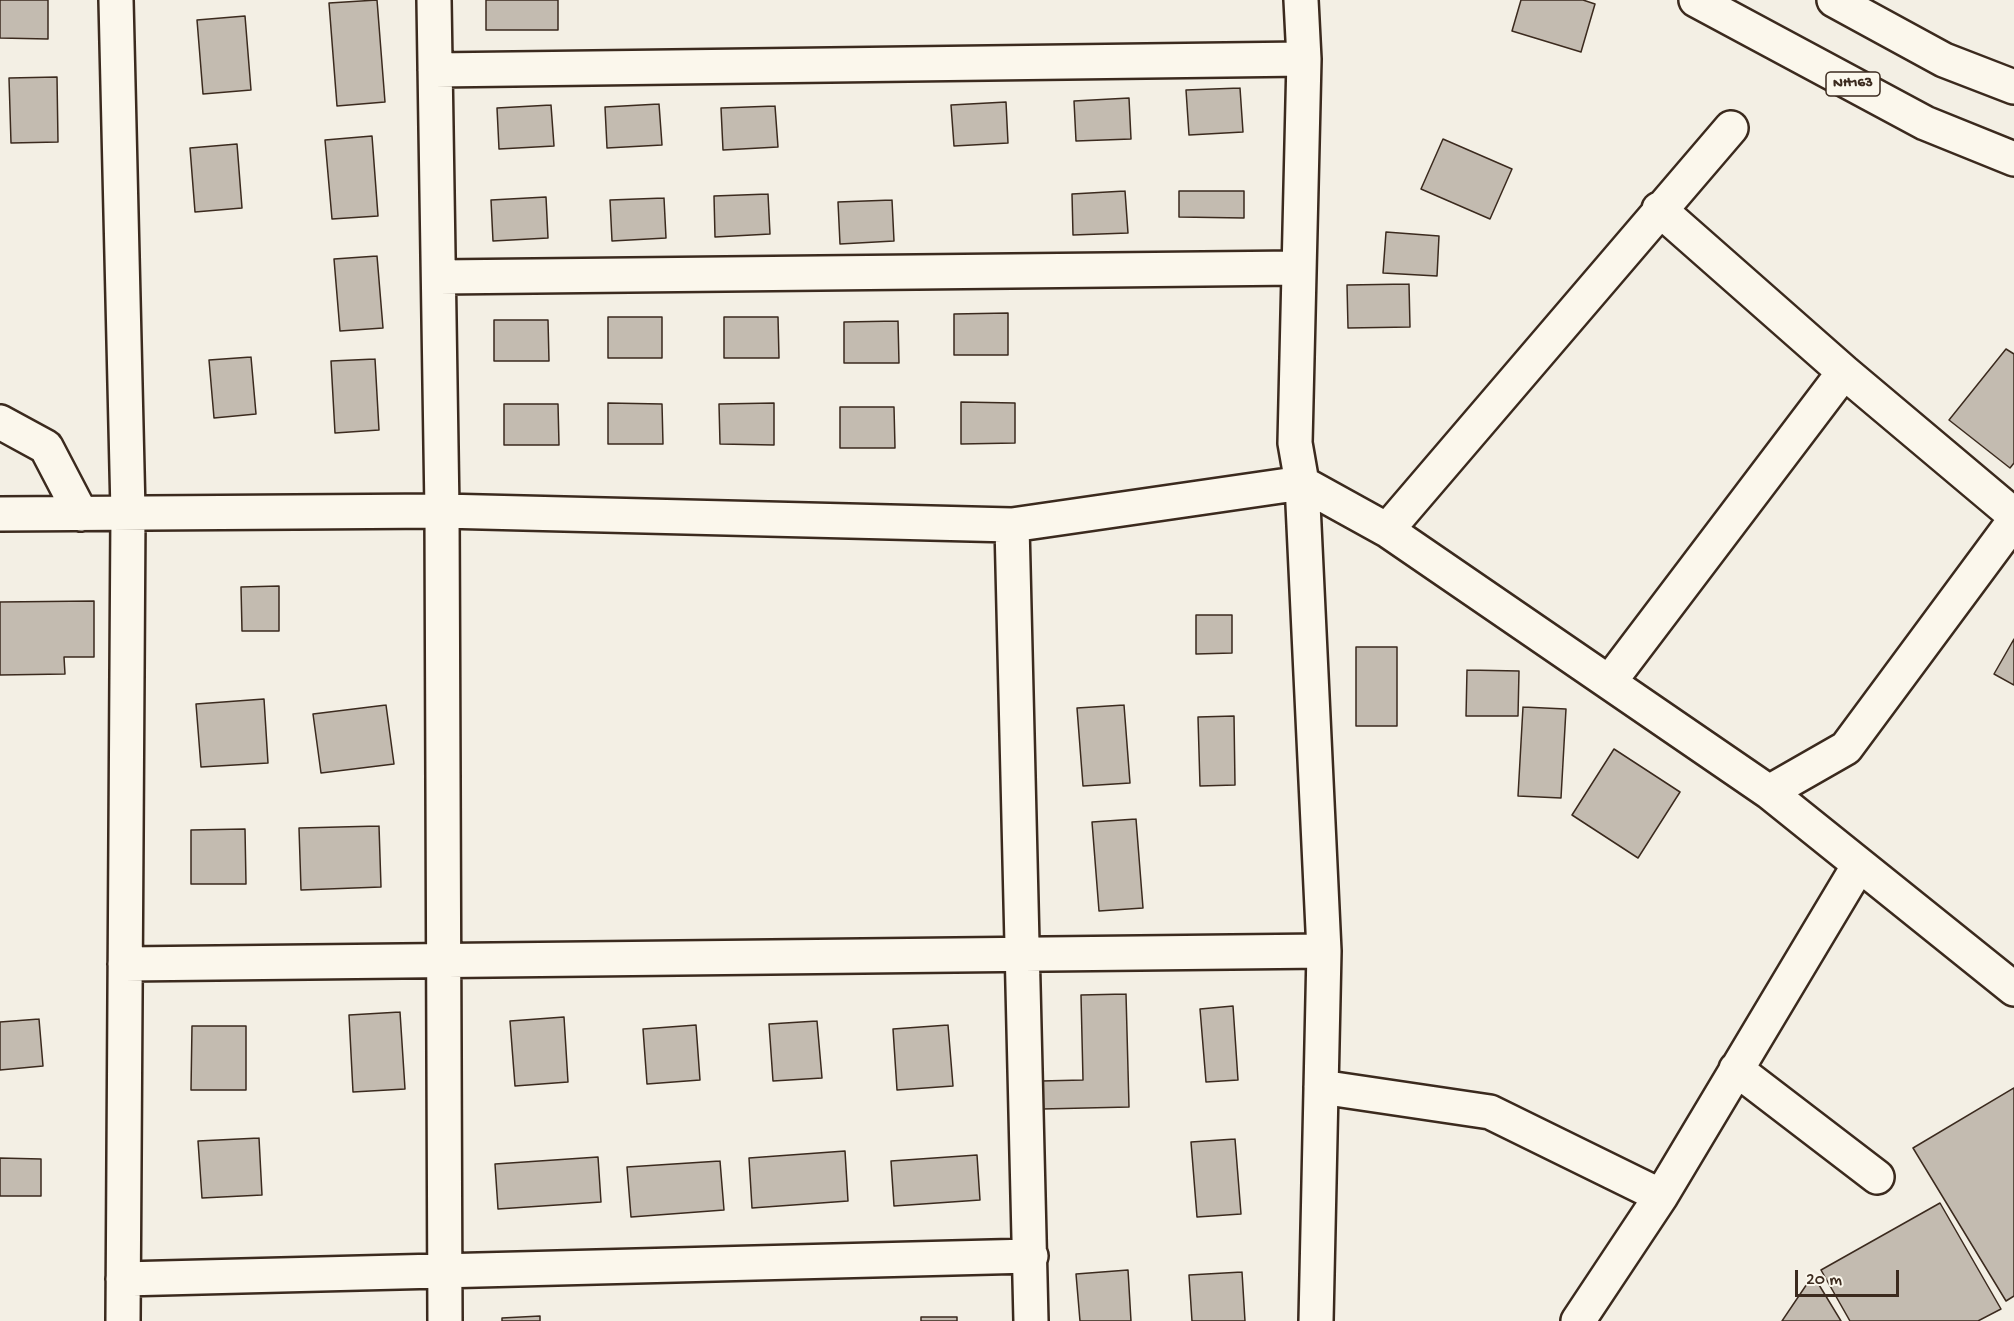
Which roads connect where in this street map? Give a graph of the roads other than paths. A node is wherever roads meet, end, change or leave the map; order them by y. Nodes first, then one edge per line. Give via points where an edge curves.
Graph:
1 (116, 0) edge
2 (434, 0) edge
3 (1300, 0) edge
4 (1696, 0) edge
5 (1834, 0) edge
6 (1304, 58) junction
7 (435, 70) junction
8 (2014, 87) edge
9 (1731, 128) dead end
10 (2014, 159) edge
11 (1659, 209) junction
12 (1298, 268) junction
13 (440, 277) junction
14 (1844, 372) junction
15 (0, 422) edge
16 (1302, 483) junction
17 (442, 511) junction
18 (128, 512) junction
19 (0, 514) edge
20 (81, 514) junction
21 (2014, 515) edge
22 (2014, 521) edge
23 (1012, 525) junction
24 (1387, 530) junction
25 (1610, 681) junction
26 (1769, 792) junction
27 (1859, 865) junction
28 (1324, 951) junction
29 (1023, 954) junction
30 (444, 961) junction
31 (125, 964) junction
32 (2014, 989) edge
33 (1736, 1070) junction
34 (1321, 1087) junction
35 (1877, 1176) dead end
36 (1661, 1196) junction
37 (1031, 1256) junction
38 (445, 1271) junction
39 (123, 1279) junction
40 (123, 1321) edge
41 (445, 1321) edge
42 (1031, 1321) edge
43 (1316, 1321) edge
44 (1578, 1321) edge

1 - 18 main road
2 - 7 main road
3 - 6 main road
4 - 10 main road, NH163 via 1925,123
5 - 8 main road via 1944,60
6 - 7 main road
6 - 12 main road
7 - 13 main road
9 - 11 main road
11 - 14 main road
11 - 24 main road
12 - 13 main road
12 - 16 main road via 1296,443
13 - 17 main road
14 - 21 main road
14 - 25 main road
15 - 20 main road via 46,447
16 - 23 main road
16 - 24 main road
16 - 28 main road
17 - 18 main road
17 - 23 main road
17 - 30 main road
18 - 20 main road
18 - 31 main road
19 - 20 main road
22 - 26 main road via 1846,748
23 - 29 main road
24 - 25 main road
25 - 26 main road
26 - 27 main road
27 - 32 main road
27 - 33 main road
28 - 29 main road
28 - 34 main road
29 - 30 main road
29 - 37 main road
30 - 31 main road
30 - 38 main road
31 - 39 main road
33 - 35 main road
33 - 36 main road
34 - 36 main road via 1490,1112
34 - 43 main road
36 - 44 main road
37 - 38 main road
37 - 42 main road
38 - 39 main road
38 - 41 main road
39 - 40 main road

